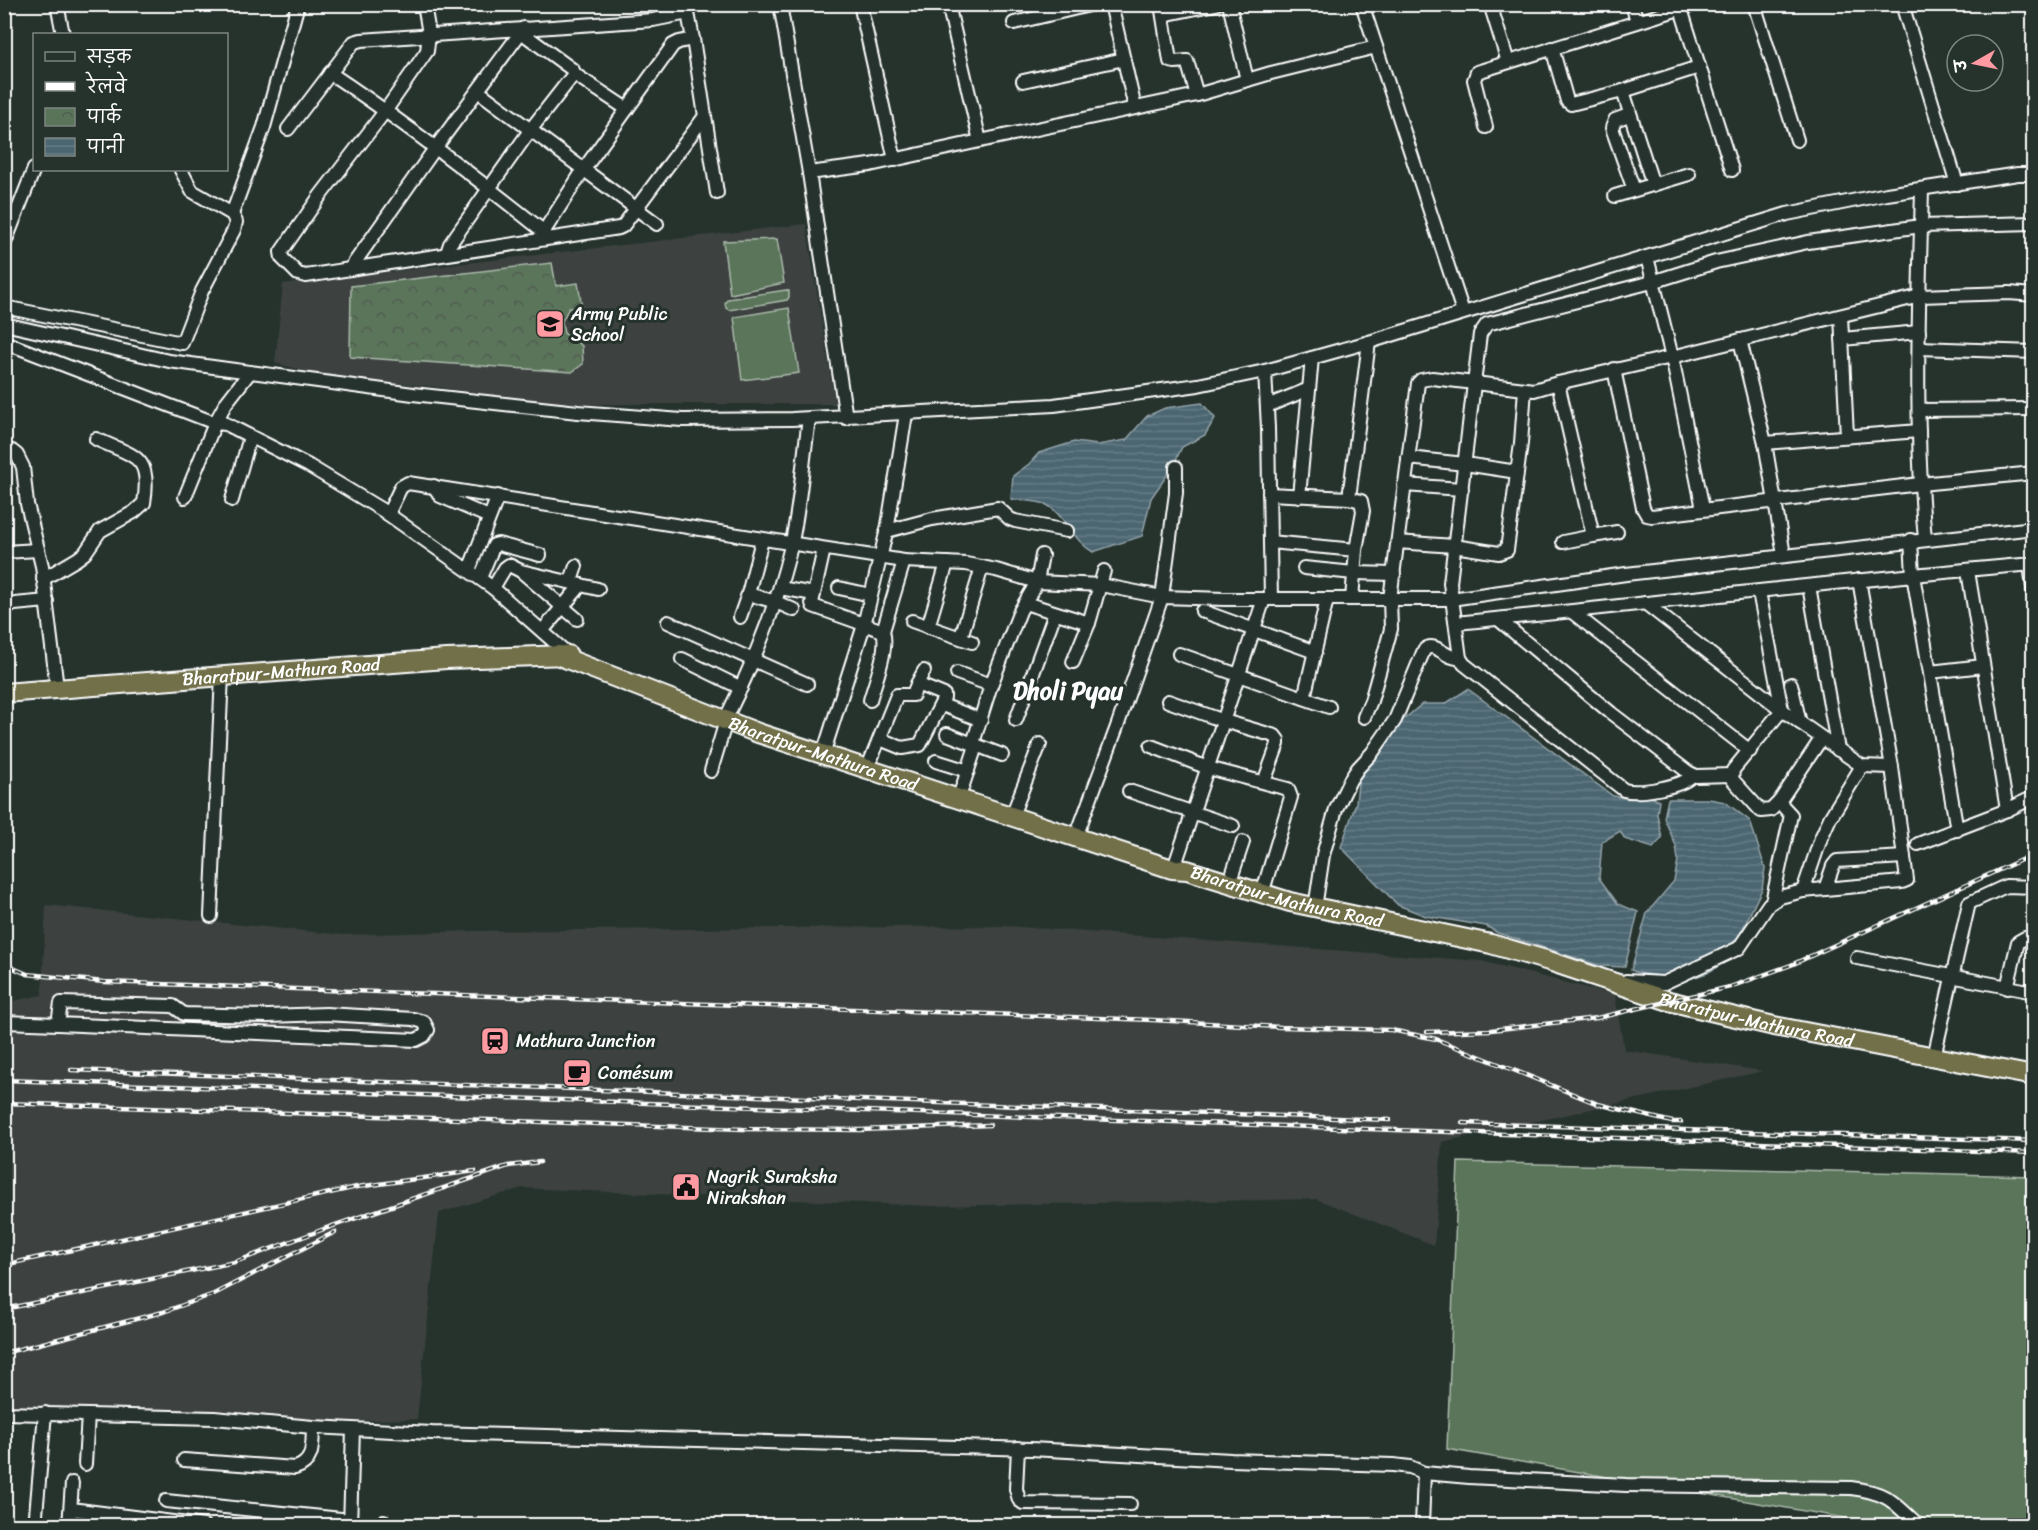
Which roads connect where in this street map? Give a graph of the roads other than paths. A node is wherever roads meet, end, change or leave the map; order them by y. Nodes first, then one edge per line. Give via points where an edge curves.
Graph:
1 (57, 4) edge
2 (298, 4) edge
3 (424, 4) edge
4 (780, 4) edge
5 (860, 4) edge
6 (948, 4) edge
7 (1094, 4) edge
8 (1111, 4) edge
9 (1216, 4) edge
10 (1229, 4) edge
11 (1362, 4) edge
12 (1490, 4) edge
13 (1632, 4) edge
14 (1695, 4) edge
15 (1754, 4) edge
16 (1902, 4) edge
17 (687, 9) edge
18 (1681, 9) junction
19 (1162, 10) edge
20 (667, 11) edge
21 (1637, 21) junction
22 (1014, 23) dead end
23 (523, 30) junction
24 (63, 33) edge
25 (429, 34) junction
26 (693, 39) junction
27 (1376, 46) junction
28 (1552, 48) junction
29 (1124, 59) junction
30 (1508, 62) junction
31 (1700, 67) junction
32 (330, 73) junction
33 (574, 74) junction
34 (1247, 80) junction
35 (1023, 81) dead end
36 (478, 91) junction
37 (1623, 91) junction
38 (1197, 95) junction
39 (1135, 108) junction
40 (386, 110) junction
41 (627, 110) junction
42 (1629, 115) junction
43 (705, 116) junction
44 (1485, 127) dead end
45 (288, 129) dead end
46 (531, 129) junction
47 (1797, 140) dead end
48 (980, 141) junction
49 (436, 147) junction
50 (895, 160) junction
51 (584, 169) junction
52 (1732, 170) dead end
53 (33, 171) edge
54 (182, 171) edge
55 (809, 173) junction
56 (1689, 174) dead end
57 (2034, 174) edge
58 (1957, 184) junction
59 (1653, 185) junction
60 (490, 189) junction
61 (1634, 190) junction
62 (1922, 190) junction
63 (717, 194) dead end
64 (1615, 196) dead end
65 (636, 209) junction
66 (232, 214) junction
67 (2034, 223) edge
68 (657, 224) dead end
69 (1921, 226) junction
70 (540, 236) junction
71 (4, 245) edge
72 (447, 254) junction
73 (1647, 257) junction
74 (350, 269) junction
75 (1652, 282) junction
76 (2034, 295) edge
77 (1920, 296) junction
78 (4, 307) edge
79 (1480, 307) junction
80 (1462, 312) junction
81 (1841, 316) junction
82 (4, 324) edge
83 (1484, 326) junction
84 (1919, 332) junction
85 (1842, 339) junction
86 (1740, 340) junction
87 (4, 342) edge
88 (1369, 342) junction
89 (1919, 348) junction
90 (2034, 352) edge
91 (1672, 357) junction
92 (1312, 358) junction
93 (1614, 369) junction
94 (1265, 371) junction
95 (256, 372) junction
96 (1558, 383) junction
97 (1473, 384) junction
98 (1309, 389) junction
99 (1525, 389) junction
100 (1267, 406) junction
101 (2034, 409) edge
102 (1918, 410) junction
103 (906, 414) junction
104 (846, 417) junction
105 (809, 419) junction
106 (221, 423) junction
107 (1919, 431) junction
108 (1847, 436) junction
109 (250, 437) junction
110 (96, 438) dead end
111 (1765, 443) junction
112 (4, 449) edge
113 (1408, 458) junction
114 (1465, 464) junction
115 (1176, 467) dead end
116 (1517, 472) junction
117 (2034, 473) edge
118 (1920, 484) junction
119 (1404, 485) junction
120 (434, 486) junction
121 (1462, 489) junction
122 (1269, 494) junction
123 (498, 496) junction
124 (1299, 496) junction
125 (185, 497) dead end
126 (1349, 498) junction
127 (232, 500) dead end
128 (1775, 502) junction
129 (1703, 509) junction
130 (388, 514) junction
131 (489, 517) junction
132 (2034, 528) edge
133 (887, 531) junction
134 (1067, 531) dead end
135 (1617, 532) dead end
136 (1593, 536) junction
137 (1925, 539) junction
138 (762, 540) junction
139 (1911, 540) junction
140 (1397, 542) junction
141 (1563, 542) dead end
142 (1269, 543) junction
143 (792, 544) junction
144 (1454, 546) junction
145 (824, 549) junction
146 (38, 550) junction
147 (1356, 550) junction
148 (4, 552) edge
149 (540, 555) dead end
150 (1042, 555) dead end
151 (1784, 555) junction
152 (879, 557) junction
153 (904, 561) junction
154 (947, 562) junction
155 (2032, 564) edge
156 (576, 566) dead end
157 (982, 567) junction
158 (1304, 568) dead end
159 (469, 570) junction
160 (521, 571) junction
161 (1104, 571) dead end
162 (1968, 571) junction
163 (1354, 573) junction
164 (1394, 574) junction
165 (1913, 575) junction
166 (480, 578) junction
167 (44, 579) junction
168 (1859, 580) junction
169 (1037, 582) junction
170 (576, 583) junction
171 (1101, 585) junction
172 (1809, 586) junction
173 (493, 588) junction
174 (598, 588) dead end
175 (780, 588) junction
176 (839, 588) dead end
177 (1759, 592) junction
178 (748, 594) junction
179 (814, 594) junction
180 (871, 595) junction
181 (2034, 596) edge
182 (1162, 597) junction
183 (1268, 599) junction
184 (1328, 599) junction
185 (1352, 599) junction
186 (1390, 599) junction
187 (1451, 599) junction
188 (46, 601) junction
189 (776, 602) junction
190 (1024, 603) junction
191 (1646, 603) junction
192 (4, 605) edge
193 (564, 607) junction
194 (794, 610) dead end
195 (1202, 611) dead end
196 (1055, 612) junction
197 (1572, 612) junction
198 (740, 617) dead end
199 (1498, 619) junction
200 (577, 620) dead end
201 (912, 621) dead end
202 (668, 622) dead end
203 (1089, 623) junction
204 (1456, 623) junction
205 (864, 625) junction
206 (928, 627) junction
207 (543, 630) junction
208 (883, 631) junction
209 (1254, 631) junction
210 (1315, 652) junction
211 (1179, 654) dead end
212 (563, 655) junction
213 (1460, 658) junction
214 (682, 659) dead end
215 (753, 660) junction
216 (1073, 662) dead end
217 (1983, 666) junction
218 (924, 671) dead end
219 (1930, 672) junction
220 (957, 673) dead end
221 (1239, 674) junction
222 (222, 675) junction
223 (807, 684) dead end
224 (917, 684) junction
225 (1791, 684) dead end
226 (992, 685) junction
227 (57, 688) junction
228 (741, 688) junction
229 (4, 693) edge
230 (1304, 698) junction
231 (870, 700) dead end
232 (1168, 701) dead end
233 (942, 705) junction
234 (1329, 707) dead end
235 (1782, 710) junction
236 (727, 717) junction
237 (1364, 717) dead end
238 (981, 720) junction
239 (1016, 720) dead end
240 (1224, 721) junction
241 (1800, 723) junction
242 (760, 729) junction
243 (947, 734) dead end
244 (880, 739) junction
245 (1821, 739) junction
246 (974, 744) junction
247 (1040, 744) dead end
248 (1151, 746) dead end
249 (825, 748) junction
250 (1838, 750) junction
251 (1750, 751) junction
252 (1002, 755) dead end
253 (936, 761) dead end
254 (870, 762) junction
255 (1862, 766) junction
256 (1892, 767) junction
257 (1208, 768) junction
258 (711, 771) dead end
259 (968, 771) junction
260 (890, 772) junction
261 (1692, 775) junction
262 (1731, 775) junction
263 (1264, 782) junction
264 (961, 791) junction
265 (1129, 791) dead end
266 (2034, 797) edge
267 (1779, 802) junction
268 (1015, 808) junction
269 (2007, 810) junction
270 (1194, 812) junction
271 (1233, 826) dead end
272 (1078, 829) junction
273 (1957, 830) junction
274 (1243, 842) dead end
275 (1918, 844) dead end
276 (1904, 857) junction
277 (1181, 866) junction
278 (1229, 884) junction
279 (2034, 887) edge
280 (1825, 889) junction
281 (1803, 891) junction
282 (1262, 894) junction
283 (1772, 902) junction
284 (1315, 908) junction
285 (211, 916) dead end
286 (2034, 939) edge
287 (1857, 958) dead end
288 (1953, 978) junction
289 (1606, 980) junction
290 (2007, 988) junction
291 (2034, 992) edge
292 (4, 1022) edge
293 (58, 1024) junction
294 (1934, 1058) junction
295 (2034, 1076) edge
296 (4, 1413) edge
297 (45, 1413) junction
298 (88, 1415) junction
299 (313, 1427) junction
300 (353, 1429) junction
301 (1018, 1448) junction
302 (184, 1460) dead end
303 (86, 1464) dead end
304 (1424, 1473) junction
305 (72, 1483) dead end
306 (166, 1501) dead end
307 (1130, 1504) dead end
308 (71, 1509) junction
309 (350, 1523) edge
310 (35, 1526) edge
311 (69, 1526) edge
312 (204, 1526) edge
313 (1422, 1526) edge
314 (1919, 1526) edge

1 - 24 street
2 - 66 street via 264,127
3 - 25 street
4 - 55 street
5 - 50 street
6 - 48 street
7 - 22 street
8 - 29 street
9 - 19 street
10 - 34 street
11 - 27 street
12 - 30 street
13 - 21 street
14 - 18 street
15 - 47 street
16 - 58 street
17 - 20 street
17 - 26 street
18 - 21 street
18 - 31 street
19 - 38 street via 1170,61 1187,61
20 - 23 street via 653,20
21 - 28 street
23 - 25 street
23 - 33 street
23 - 36 street
25 - 32 street via 354,42
25 - 40 street via 427,51
26 - 41 street via 673,45
26 - 43 street
27 - 34 street
27 - 80 street
28 - 30 street
28 - 37 street via 1569,103
29 - 35 street
29 - 39 street
30 - 44 street via 1474,76
31 - 37 street
31 - 52 street
32 - 40 street
32 - 45 street
33 - 41 street
33 - 46 street
34 - 38 street
36 - 46 street
36 - 49 street
37 - 42 street
38 - 39 street
39 - 48 street
40 - 49 street
40 - 74 street via 281,252 298,274 306,276
41 - 51 street
42 - 59 street
42 - 61 street via 1615,120 1612,128
43 - 63 street
43 - 65 street
46 - 51 street
46 - 60 street
48 - 50 street
49 - 60 street
49 - 74 street
50 - 55 street
51 - 65 street
51 - 70 street
53 - 71 street
54 - 66 street via 192,191
55 - 104 street
56 - 59 street
57 - 58 street
58 - 62 street
59 - 61 street
60 - 70 street
60 - 72 street via 450,244
61 - 64 street
62 - 69 street
62 - 73 street via 1787,214
65 - 68 street
65 - 70 street via 619,228
66 - 78 street via 236,218 234,231 202,291 182,343
67 - 69 street
69 - 75 street via 1759,251
69 - 77 street
70 - 72 street
72 - 74 street
73 - 75 street
73 - 79 street
75 - 83 street
75 - 91 street
76 - 77 street
77 - 81 street
77 - 84 street
79 - 80 street
79 - 83 street
80 - 88 street
81 - 85 street
81 - 86 street
82 - 95 street via 169,361
83 - 97 street
84 - 85 street
84 - 89 street
85 - 108 street
86 - 91 street
86 - 111 street
87 - 106 street
88 - 92 street
88 - 126 street
89 - 90 street
89 - 102 street
91 - 93 street
91 - 129 street
92 - 94 street
92 - 98 street
93 - 96 street
93 - 129 street via 1645,512 1652,516
94 - 100 street
94 - 103 street via 1198,385 1054,405
95 - 105 street via 578,412 682,420
95 - 106 street via 226,403
96 - 99 street
96 - 136 street
97 - 99 street
97 - 113 street via 1432,378 1418,383
97 - 114 street
98 - 100 street
98 - 124 street
99 - 116 street
100 - 122 street
101 - 102 street
102 - 107 street
103 - 104 street
103 - 133 street
104 - 105 street
105 - 143 street
106 - 109 street
106 - 125 street
107 - 108 street
107 - 118 street
108 - 111 street
109 - 127 street
109 - 130 street via 309,466
110 - 167 street via 142,463 146,477 144,503 100,531 77,560
111 - 128 street
112 - 146 street via 21,460
113 - 114 street
113 - 119 street
114 - 116 street
114 - 121 street
115 - 182 street
116 - 144 street via 1507,550 1499,553
117 - 118 street
118 - 128 street
118 - 137 street
119 - 121 street
119 - 140 street
120 - 123 street
120 - 130 street via 405,484
120 - 131 street via 438,495
121 - 144 street
122 - 124 street
122 - 142 street
123 - 131 street
123 - 138 street
124 - 126 street
126 - 147 street via 1363,505
128 - 129 street
128 - 151 street
130 - 159 street
131 - 159 street
132 - 137 street
133 - 134 street via 998,508 1010,519
133 - 152 street
135 - 136 street
136 - 141 street
137 - 139 street
138 - 143 street
138 - 178 street
139 - 151 street
139 - 165 street
140 - 144 street
140 - 164 street
142 - 147 street
142 - 183 street
143 - 145 street
143 - 175 street
144 - 187 street
145 - 152 street
145 - 179 street
146 - 148 street
146 - 167 street
147 - 163 street
149 - 166 street via 494,545
150 - 169 street
151 - 187 street
152 - 153 street
152 - 180 street
153 - 154 street
153 - 208 street
154 - 157 street
154 - 206 street
155 - 162 street
155 - 181 street
156 - 170 street
157 - 169 street
157 - 206 street via 967,639
158 - 163 street
159 - 166 street
160 - 170 street
160 - 173 street via 507,566
160 - 193 street
161 - 171 street
162 - 165 street
162 - 217 street
163 - 164 street
163 - 185 street
164 - 186 street
165 - 168 street
165 - 219 street
166 - 173 street
167 - 188 street
168 - 172 street
168 - 256 street
169 - 171 street
169 - 190 street
170 - 174 street
170 - 193 street
171 - 182 street
171 - 203 street
172 - 177 street
172 - 250 street
173 - 207 street
175 - 179 street
175 - 189 street
176 - 180 street
177 - 191 street
177 - 235 street
178 - 189 street
178 - 198 street
179 - 205 street via 815,608
180 - 205 street
182 - 183 street
182 - 272 street
183 - 184 street
183 - 209 street
184 - 185 street
184 - 210 street
185 - 186 street
186 - 187 street
186 - 237 street via 1391,628
187 - 204 street
188 - 192 street
188 - 227 street
189 - 194 street
189 - 215 street
190 - 196 street
190 - 226 street
191 - 197 street
191 - 235 street
193 - 200 street
193 - 207 street
195 - 209 street
196 - 203 street
196 - 239 street
197 - 199 street
197 - 251 street
199 - 204 street
199 - 261 street
201 - 206 street
202 - 215 street
203 - 216 street
204 - 213 street
205 - 208 street
205 - 249 street
207 - 212 street
208 - 231 street via 885,644
209 - 210 street
209 - 221 street
210 - 230 street
211 - 221 street
212 - 222 highway, Bharatpur-Mathura Road
212 - 236 highway, Bharatpur-Mathura Road
213 - 261 street via 1624,790 1666,787
213 - 284 street via 1451,658 1433,646 1424,650 1395,720 1350,780 1336,809 1323,855
214 - 228 street
215 - 223 street
215 - 228 street
217 - 219 street
217 - 269 street
218 - 224 street
219 - 273 street
220 - 226 street
221 - 230 street
221 - 240 street
222 - 227 highway, Bharatpur-Mathura Road
222 - 285 street
224 - 233 street via 942,693
224 - 244 street via 913,695 897,695
225 - 241 street
226 - 238 street
227 - 229 highway, Bharatpur-Mathura Road
228 - 236 street
230 - 234 street
232 - 240 street
233 - 238 street
233 - 244 street via 920,745 902,748
235 - 241 street
235 - 251 street
236 - 242 highway, Bharatpur-Mathura Road
236 - 258 street
238 - 246 street
240 - 257 street
240 - 263 street via 1277,738
241 - 245 street
242 - 249 highway, Bharatpur-Mathura Road
242 - 260 highway, Bharatpur-Mathura Road
243 - 246 street
244 - 254 street
245 - 250 street
245 - 267 street
246 - 252 street
246 - 259 street
247 - 268 street
248 - 257 street
249 - 254 highway, Bharatpur-Mathura Road
250 - 255 street
251 - 262 street
253 - 259 street
254 - 260 highway, Bharatpur-Mathura Road
255 - 256 street
255 - 281 street via 1830,818
256 - 276 street
257 - 263 street
257 - 270 street
259 - 264 street
260 - 264 highway, Bharatpur-Mathura Road
260 - 277 highway, Bharatpur-Mathura Road via 1172,869
261 - 262 street
262 - 267 street via 1761,811 1771,810
263 - 282 street via 1288,789 1291,797
264 - 268 highway, Bharatpur-Mathura Road
265 - 270 street
266 - 269 street
267 - 283 street via 1791,815
268 - 272 highway, Bharatpur-Mathura Road
269 - 273 street
270 - 271 street
270 - 277 street
272 - 277 highway, Bharatpur-Mathura Road
273 - 275 street
274 - 278 street
276 - 280 street via 1838,861
276 - 280 street via 1905,882
277 - 278 highway, Bharatpur-Mathura Road
278 - 282 highway, Bharatpur-Mathura Road
279 - 288 street via 2006,886 1969,903
280 - 281 street
281 - 283 street
282 - 284 highway, Bharatpur-Mathura Road
283 - 289 street via 1739,948 1664,983
284 - 289 highway, Bharatpur-Mathura Road via 1491,944
286 - 290 street via 2018,942
287 - 288 street
288 - 290 street
288 - 294 street
289 - 294 highway, Bharatpur-Mathura Road via 1710,1011
290 - 291 street
292 - 293 street
293 - 293 street via 61,1003 173,1006 184,1014 326,1014 413,1019 424,1022 428,1030 416,1040
294 - 295 highway, Bharatpur-Mathura Road
296 - 297 street
297 - 298 street
297 - 310 street
298 - 299 street via 214,1418
298 - 303 street
299 - 300 street
299 - 302 street via 310,1455 305,1464 296,1468
300 - 301 street
300 - 309 street
301 - 304 street via 1410,1467
301 - 307 street via 1016,1489 1023,1503
304 - 313 street
304 - 314 street via 1626,1485 1851,1488 1884,1495
305 - 308 street
306 - 309 street
308 - 311 street
308 - 312 street

